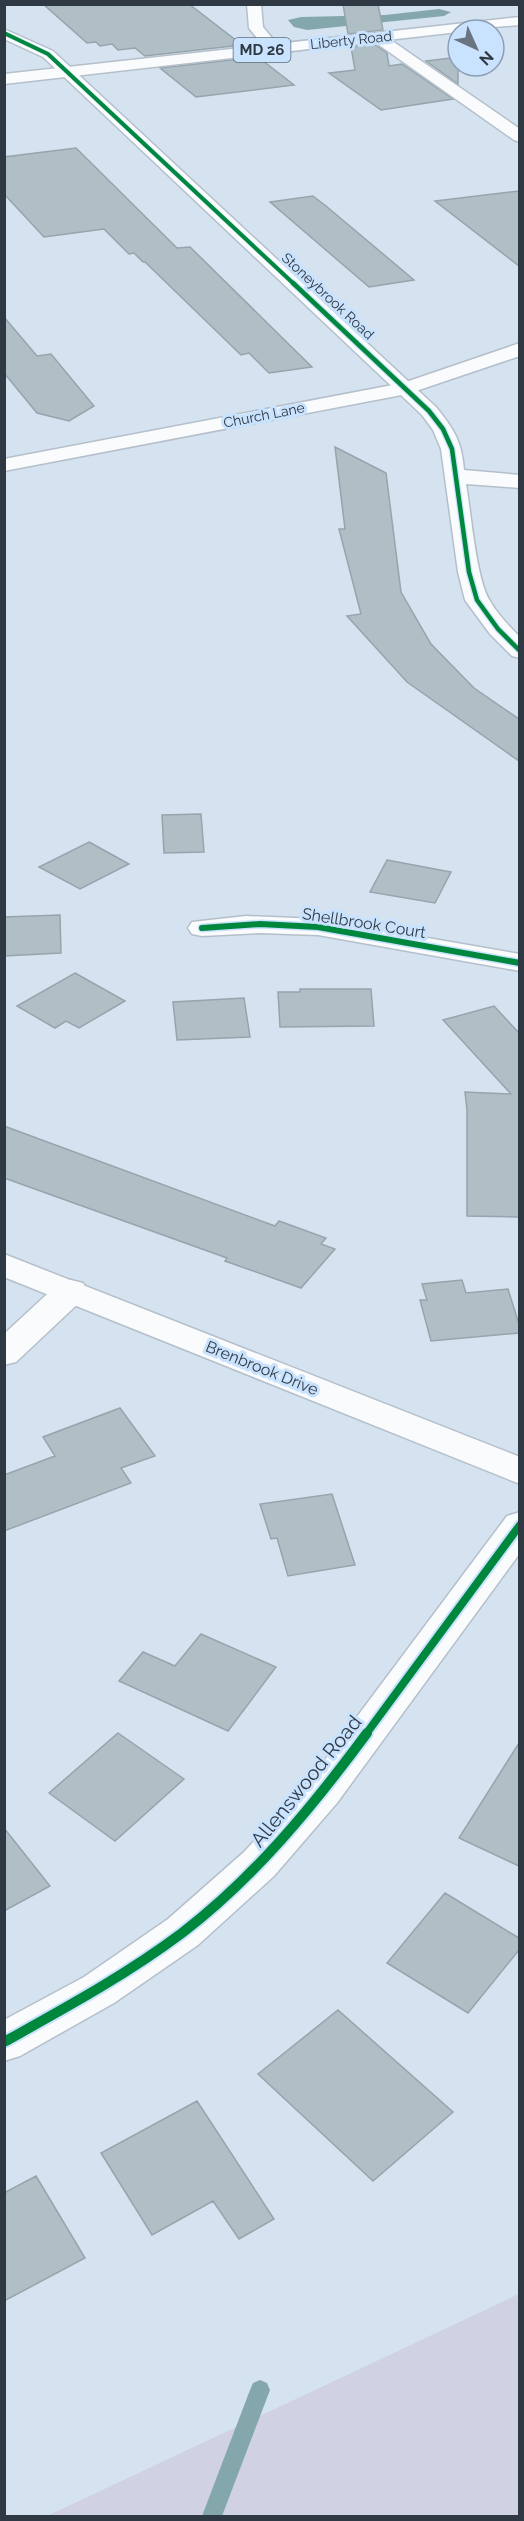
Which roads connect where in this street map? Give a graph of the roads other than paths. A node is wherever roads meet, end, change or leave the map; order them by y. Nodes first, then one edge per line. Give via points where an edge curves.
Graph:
1 (254, 4) edge
2 (519, 21) edge
3 (4, 33) edge
4 (377, 37) junction
5 (273, 49) junction
6 (68, 72) junction
7 (4, 79) edge
8 (519, 137) edge
9 (519, 349) edge
10 (407, 388) junction
11 (6, 463) edge
12 (453, 476) junction
13 (519, 482) edge
14 (519, 651) edge
15 (202, 928) dead end
16 (519, 963) edge
17 (4, 1265) edge
18 (71, 1291) junction
19 (4, 1354) edge
20 (519, 1471) edge
21 (519, 1525) edge
22 (4, 2042) edge

1 - 5 street via 256,28
2 - 4 street, Liberty Road / MD 26
3 - 6 street, Stoneybrook Road via 48,54
4 - 5 street, Liberty Road / MD 26
4 - 8 street
5 - 6 street, Liberty Road / MD 26
6 - 7 street, Liberty Road / MD 26
6 - 10 street, Stoneybrook Road
9 - 10 street, Church Lane
10 - 11 street, Church Lane
10 - 12 street, Stoneybrook Road via 443,429 452,448
12 - 13 street
12 - 14 street, Stoneybrook Road via 477,600
15 - 16 street, Shellbrook Court via 239,924 318,927
17 - 18 street, Brenbrook Drive
18 - 19 street
18 - 20 street, Brenbrook Drive
21 - 22 street, Allenswood Road via 323,1792 259,1864 183,1932 99,1990

